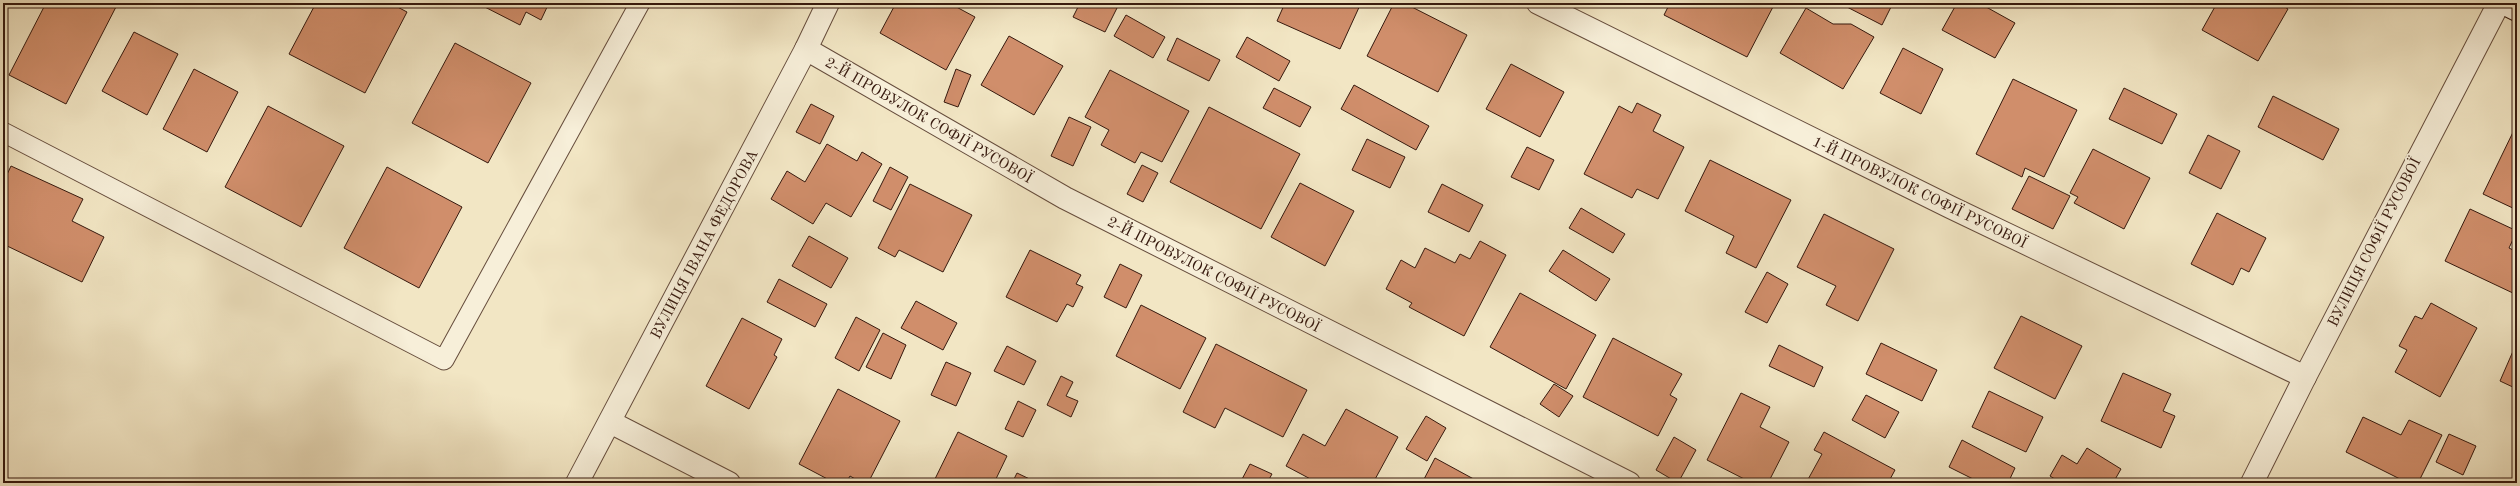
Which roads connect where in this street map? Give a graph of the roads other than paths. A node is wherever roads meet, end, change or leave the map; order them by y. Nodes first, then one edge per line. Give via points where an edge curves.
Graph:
1 (640, 3) edge
2 (828, 3) edge
3 (1538, 3) edge
4 (2499, 3) edge
5 (2503, 3) edge
6 (2517, 10) edge
7 (806, 49) junction
8 (3, 132) edge
9 (2304, 376) junction
10 (610, 422) junction
11 (577, 483) edge
12 (730, 483) edge
13 (1629, 483) edge
14 (2252, 483) edge

1 - 8 lane via 444,360
2 - 7 street, ВУЛИЦЯ ІВАНА ФЕДОРОВА
3 - 9 street, 1-Й ПРОВУЛОК СОФІЇ РУСОВОЇ via 1950,208
4 - 9 street, ВУЛИЦЯ СОФІЇ РУСОВОЇ
5 - 6 street
7 - 10 street, ВУЛИЦЯ ІВАНА ФЕДОРОВА
7 - 13 street, 2-Й ПРОВУЛОК СОФІЇ РУСОВОЇ via 1065,198
9 - 14 street, ВУЛИЦЯ СОФІЇ РУСОВОЇ
10 - 11 street, ВУЛИЦЯ ІВАНА ФЕДОРОВА
10 - 12 street

